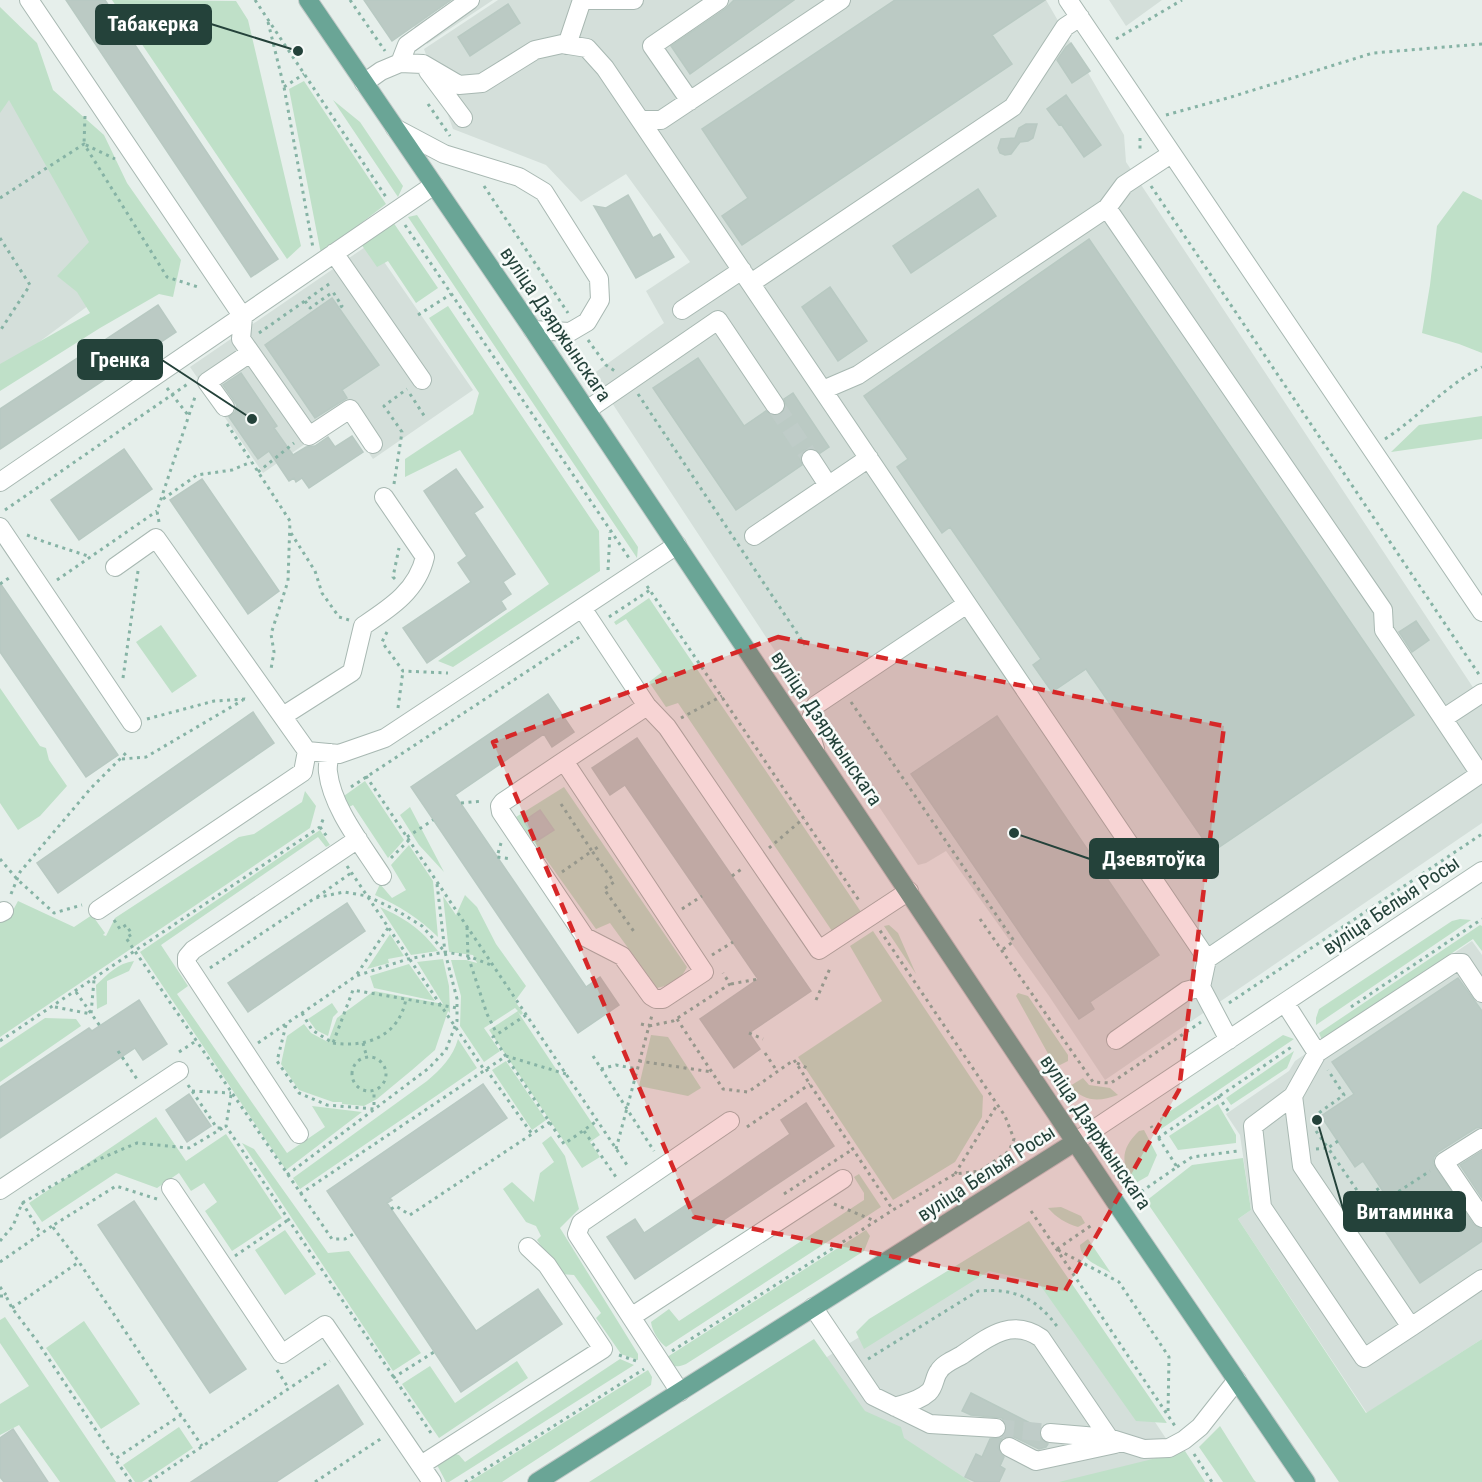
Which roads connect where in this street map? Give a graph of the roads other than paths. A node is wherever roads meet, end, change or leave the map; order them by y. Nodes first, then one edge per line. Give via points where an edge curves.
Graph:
1 (29, 0) edge
2 (308, 0) edge
3 (470, 0) edge
4 (582, 0) edge
5 (634, 0) edge
6 (719, 0) edge
7 (841, 0) edge
8 (1068, 0) edge
9 (1080, 17) junction
10 (567, 45) junction
11 (400, 63) junction
12 (423, 64) junction
13 (364, 83) junction
14 (690, 101) junction
15 (463, 118) dead end
16 (640, 120) junction
17 (395, 128) junction
18 (1171, 154) junction
19 (434, 185) junction
20 (1107, 208) junction
21 (334, 253) junction
22 (747, 277) junction
23 (682, 310) dead end
24 (243, 317) junction
25 (533, 330) junction
26 (250, 353) junction
27 (415, 385) road end
28 (823, 390) junction
29 (775, 405) tunnel mouth
30 (225, 407) road end
31 (587, 410) junction
32 (373, 444) dead end
33 (869, 458) junction
34 (811, 459) tunnel mouth
35 (0, 482) edge
36 (828, 485) junction
37 (388, 496) road end
38 (9, 529) edge
39 (754, 536) dead end
40 (677, 545) junction
41 (115, 567) dead end
42 (968, 604) junction
43 (582, 608) junction
44 (1482, 612) edge
45 (1482, 693) edge
46 (647, 706) junction
47 (283, 716) junction
48 (1444, 718) junction
49 (132, 723) road end
50 (307, 751) junction
51 (330, 753) junction
52 (816, 753) junction
53 (564, 761) junction
54 (358, 839) junction
55 (385, 869) road end
56 (1481, 874) edge
57 (909, 891) junction
58 (91, 907) road end
59 (1207, 959) junction
60 (1201, 987) junction
61 (1482, 993) edge
62 (1285, 1003) junction
63 (1116, 1040) dead end
64 (1229, 1040) junction
65 (1317, 1053) junction
66 (179, 1071) road end
67 (1293, 1096) junction
68 (734, 1127) road end
69 (299, 1134) dead end
70 (1482, 1138) edge
71 (1076, 1142) junction
72 (843, 1179) dead end
73 (0, 1190) edge
74 (168, 1195) road end
75 (1482, 1218) edge
76 (528, 1247) dead end
77 (1482, 1279) edge
78 (813, 1307) junction
79 (632, 1317) junction
80 (1412, 1327) junction
81 (1237, 1380) junction
82 (680, 1392) junction
83 (895, 1407) junction
84 (994, 1433) tunnel mouth
85 (1050, 1433) tunnel mouth
86 (1116, 1440) junction
87 (1009, 1447) dead end
88 (421, 1466) junction
89 (432, 1482) edge
90 (537, 1482) edge
91 (1306, 1482) edge

1 - 24 street
2 - 13 main road, вуліца Дзяржынскага
3 - 11 street via 407,45
4 - 5 street
4 - 10 street
6 - 14 street via 652,46
7 - 14 street
8 - 9 street
9 - 18 street via 1141,125
9 - 22 street via 1065,27 1013,107
10 - 12 street via 535,50 482,83 459,85
10 - 16 street via 587,48
11 - 12 street
11 - 13 street
12 - 15 street
13 - 17 main road, вуліца Дзяржынскага
14 - 16 street via 662,120
16 - 22 street
17 - 19 main road, вуліца Дзяржынскага
17 - 25 street via 444,154 519,177 544,192 599,279 600,300 579,328 570,332
18 - 20 street via 1124,185
18 - 44 street
19 - 21 street
19 - 25 main road, вуліца Дзяржынскага
20 - 28 street via 858,375
20 - 48 street via 1383,610 1384,630
21 - 24 street
21 - 27 street
22 - 23 street
22 - 28 street
24 - 26 street via 241,339
24 - 35 street
25 - 31 main road, вуліца Дзяржынскага
26 - 30 street via 207,382
26 - 32 street via 309,436 350,409
28 - 33 street
29 - 31 street via 718,320 634,389 608,396
31 - 40 main road, вуліца Дзяржынскага
33 - 36 street
33 - 42 street
34 - 36 street
36 - 39 street
37 - 47 street via 425,557 421,572 414,585 390,608 364,626 352,672
38 - 49 street
40 - 43 street via 629,564
40 - 52 main road, вуліца Дзяржынскага
41 - 47 street via 156,538 261,698
42 - 52 street via 816,705 808,726
42 - 59 street
43 - 46 street
43 - 51 street via 385,738 339,754
45 - 48 street
46 - 53 street
46 - 57 street via 667,727 819,950
47 - 50 street
48 - 59 street via 1480,774
50 - 51 street
50 - 58 street via 303,772
51 - 54 street via 328,770 335,798
52 - 57 main road, вуліца Дзяржынскага
53 - 53 street via 704,972 663,999 651,996 622,956 585,937 501,812 503,802
54 - 55 street
54 - 69 street via 187,957 187,964
56 - 62 street, вуліца Белыя Росы
57 - 71 main road, вуліца Дзяржынскага
59 - 60 street
60 - 63 street via 1186,991
60 - 64 street
61 - 65 street via 1462,963 1455,963 1360,1034
62 - 64 street, вуліца Белыя Росы
62 - 65 street
64 - 71 street, вуліца Белыя Росы
65 - 67 street
66 - 73 street
67 - 80 street via 1302,1166
67 - 80 street via 1253,1126 1262,1207 1364,1359
68 - 79 street via 663,1166 620,1184 581,1223 578,1234
70 - 75 street via 1444,1162
71 - 78 main road, вуліца Белыя Росы
71 - 81 main road, вуліца Дзяржынскага
72 - 79 street
74 - 88 street via 222,1264 282,1354 325,1324
76 - 88 street via 547,1265 603,1349
77 - 80 street
78 - 82 main road, вуліца Белыя Росы
78 - 83 street via 873,1396
79 - 82 street
81 - 86 street via 1200,1427 1169,1448 1144,1449
81 - 91 main road, вуліца Дзяржынскага
82 - 90 main road, вуліца Белыя Росы
83 - 84 street via 930,1424 967,1426
83 - 86 street via 919,1399 931,1390 939,1370 985,1340 1000,1331 1021,1329 1041,1338
85 - 86 street
86 - 87 street via 1036,1461
88 - 89 street

